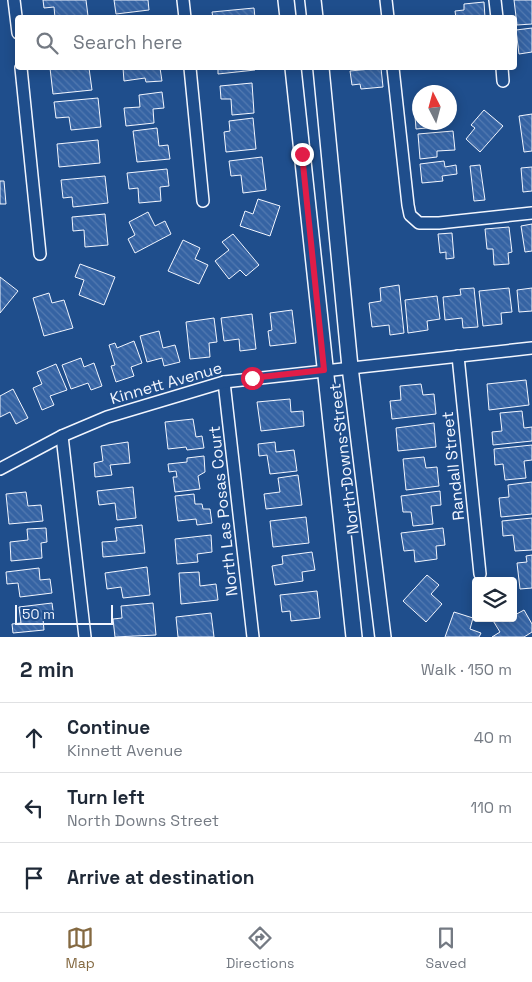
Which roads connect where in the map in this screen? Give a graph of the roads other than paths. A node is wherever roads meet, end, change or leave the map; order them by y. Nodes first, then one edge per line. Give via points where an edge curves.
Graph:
1 (14, 0) edge
2 (183, 0) edge
3 (286, 0) edge
4 (313, 0) edge
5 (386, 0) edge
6 (496, 0) edge
7 (16, 15) edge
8 (185, 15) edge
9 (288, 15) edge
10 (315, 15) edge
11 (388, 15) edge
12 (497, 15) edge
13 (21, 70) edge
14 (190, 70) edge
15 (293, 70) edge
16 (321, 70) edge
17 (394, 70) edge
18 (502, 70) edge
19 (503, 81) dead end
20 (203, 201) dead end
21 (532, 213) edge
22 (40, 254) dead end
23 (532, 348) edge
24 (458, 356) junction
25 (350, 367) junction
26 (324, 370) junction
27 (224, 382) junction
28 (62, 436) junction
29 (0, 469) edge
30 (480, 574) dead end
31 (85, 637) edge
32 (253, 637) edge
33 (354, 637) edge
34 (383, 637) edge

1 - 7 street
2 - 8 street
3 - 9 street
4 - 10 street
5 - 11 street
6 - 12 street
13 - 22 street
14 - 20 street
15 - 26 street, North Downs Street
16 - 25 street, North Downs Street
17 - 21 street via 408,205 414,220 439,223
18 - 19 street
23 - 24 street, Kinnett Avenue
24 - 25 street, Kinnett Avenue
24 - 30 street, Randall Street
25 - 26 street, Kinnett Avenue
25 - 34 street, North Downs Street
26 - 27 street, Kinnett Avenue
26 - 33 street, North Downs Street
27 - 28 street, Kinnett Avenue via 145,405
27 - 32 street, North Las Posas Court
28 - 29 street, Kinnett Avenue
28 - 31 street

